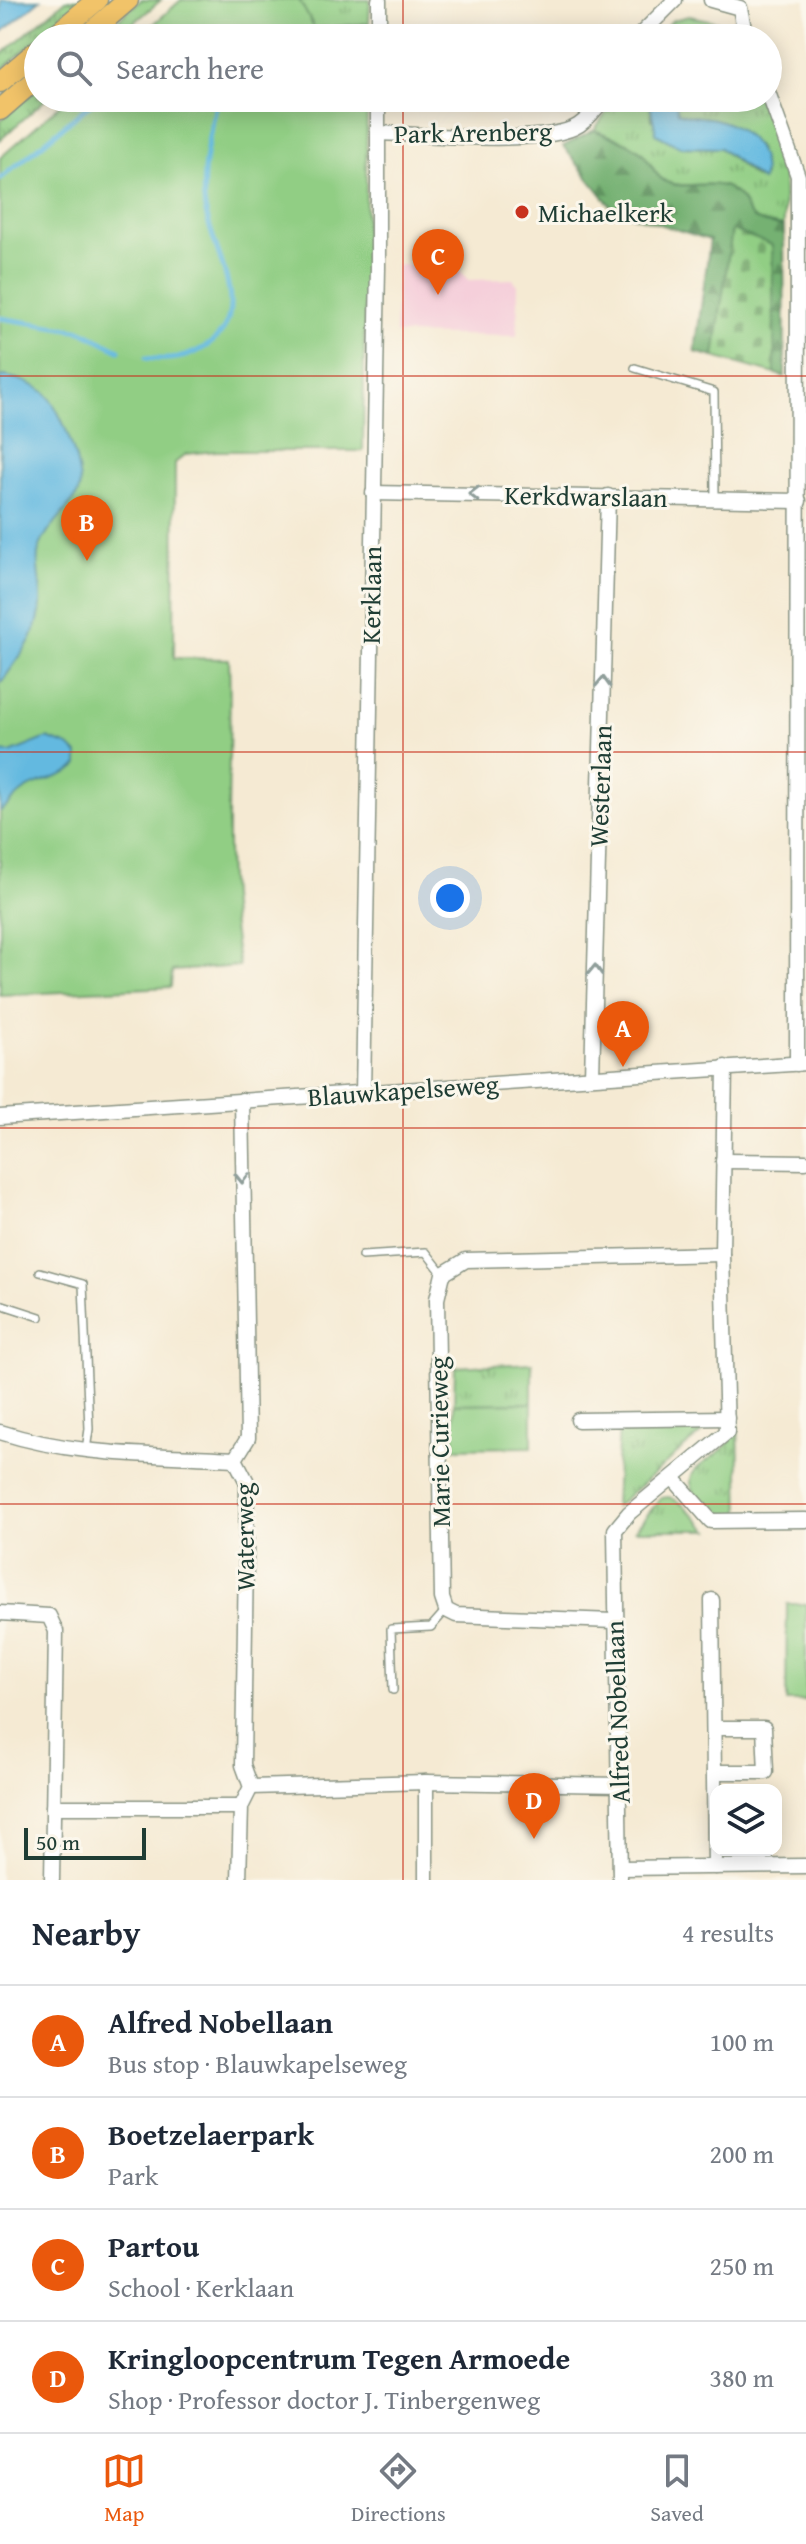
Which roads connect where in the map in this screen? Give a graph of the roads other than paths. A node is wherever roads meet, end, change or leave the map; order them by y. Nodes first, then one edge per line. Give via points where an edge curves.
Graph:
1 (97, 0) edge
2 (128, 0) edge
3 (379, 0) edge
4 (675, 0) edge
5 (711, 0) edge
6 (740, 4) edge
7 (69, 24) edge
8 (100, 24) edge
9 (379, 24) edge
10 (651, 24) edge
11 (744, 24) edge
12 (24, 62) edge
13 (0, 82) edge
14 (24, 89) edge
15 (0, 110) edge
16 (378, 112) edge
17 (591, 112) edge
18 (775, 112) edge
19 (378, 133) junction
20 (635, 368) dead end
21 (373, 493) junction
22 (608, 496) junction
23 (715, 498) junction
24 (799, 501) junction
25 (801, 1063) edge
26 (725, 1067) junction
27 (592, 1076) junction
28 (363, 1093) junction
29 (242, 1100) junction
30 (0, 1117) edge
31 (723, 1161) junction
32 (806, 1162) edge
33 (722, 1254) junction
34 (362, 1256) dead end
35 (40, 1272) dead end
36 (443, 1274) junction
37 (0, 1304) edge
38 (40, 1317) dead end
39 (727, 1418) junction
40 (578, 1420) dead end
41 (0, 1432) edge
42 (86, 1452) junction
43 (235, 1459) junction
44 (673, 1478) junction
45 (806, 1520) edge
46 (712, 1600) dead end
47 (446, 1610) junction
48 (0, 1613) edge
49 (614, 1621) junction
50 (393, 1690) dead end
51 (714, 1728) junction
52 (714, 1772) junction
53 (426, 1782) junction
54 (621, 1785) junction
55 (251, 1787) junction
56 (53, 1807) junction
57 (241, 1807) junction
58 (806, 1866) edge
59 (715, 1867) junction
60 (620, 1874) edge
61 (52, 1880) edge
62 (239, 1880) edge
63 (426, 1880) edge

1 - 7 main road
2 - 8 main road
3 - 9 street
4 - 10 street
5 - 6 street
6 - 11 street
12 - 13 main road
14 - 15 main road
16 - 19 street, Kerklaan
17 - 19 street, Park Arenberg via 578,126 557,134
18 - 24 street via 798,176
19 - 21 street, Kerklaan
20 - 23 lane via 714,392
22 -> 21 street, Kerkdwarslaan
21 - 28 street, Kerklaan
22 - 23 street, Kerkdwarslaan
27 -> 22 street, Westerlaan
23 - 24 street, Kerkdwarslaan
24 - 25 street
25 - 26 street, Blauwkapelseweg
26 - 27 street, Blauwkapelseweg
26 - 31 street
27 - 28 street, Blauwkapelseweg
28 - 29 street, Blauwkapelseweg
29 - 30 street, Blauwkapelseweg
29 -> 43 street, Waterweg via 248,1438
31 - 32 street
31 - 33 street
33 - 36 street via 466,1260
33 - 39 street
34 - 36 lane via 426,1252
35 - 42 lane via 83,1284
36 - 47 street, Marie Curieweg via 437,1299 441,1584
37 - 38 lane
39 - 40 street
39 - 44 street, Alfred Nobellaan via 727,1432
41 - 42 street
42 - 43 street
43 - 55 street, Waterweg via 247,1482 243,1765
44 - 45 street via 711,1521
44 - 49 street, Alfred Nobellaan via 615,1530
46 - 51 street
47 - 49 street via 456,1615
47 - 50 lane via 431,1627 391,1629
48 - 56 street via 49,1616 56,1631
49 - 54 street, Alfred Nobellaan
51 - 52 street
51 - 52 street via 764,1728 766,1772
52 - 59 street
53 - 54 street
53 - 55 street
53 - 63 street
54 - 60 street, Alfred Nobellaan
55 - 57 street
56 - 57 street
56 - 61 street
57 - 62 street
58 - 59 street
59 - 60 street

